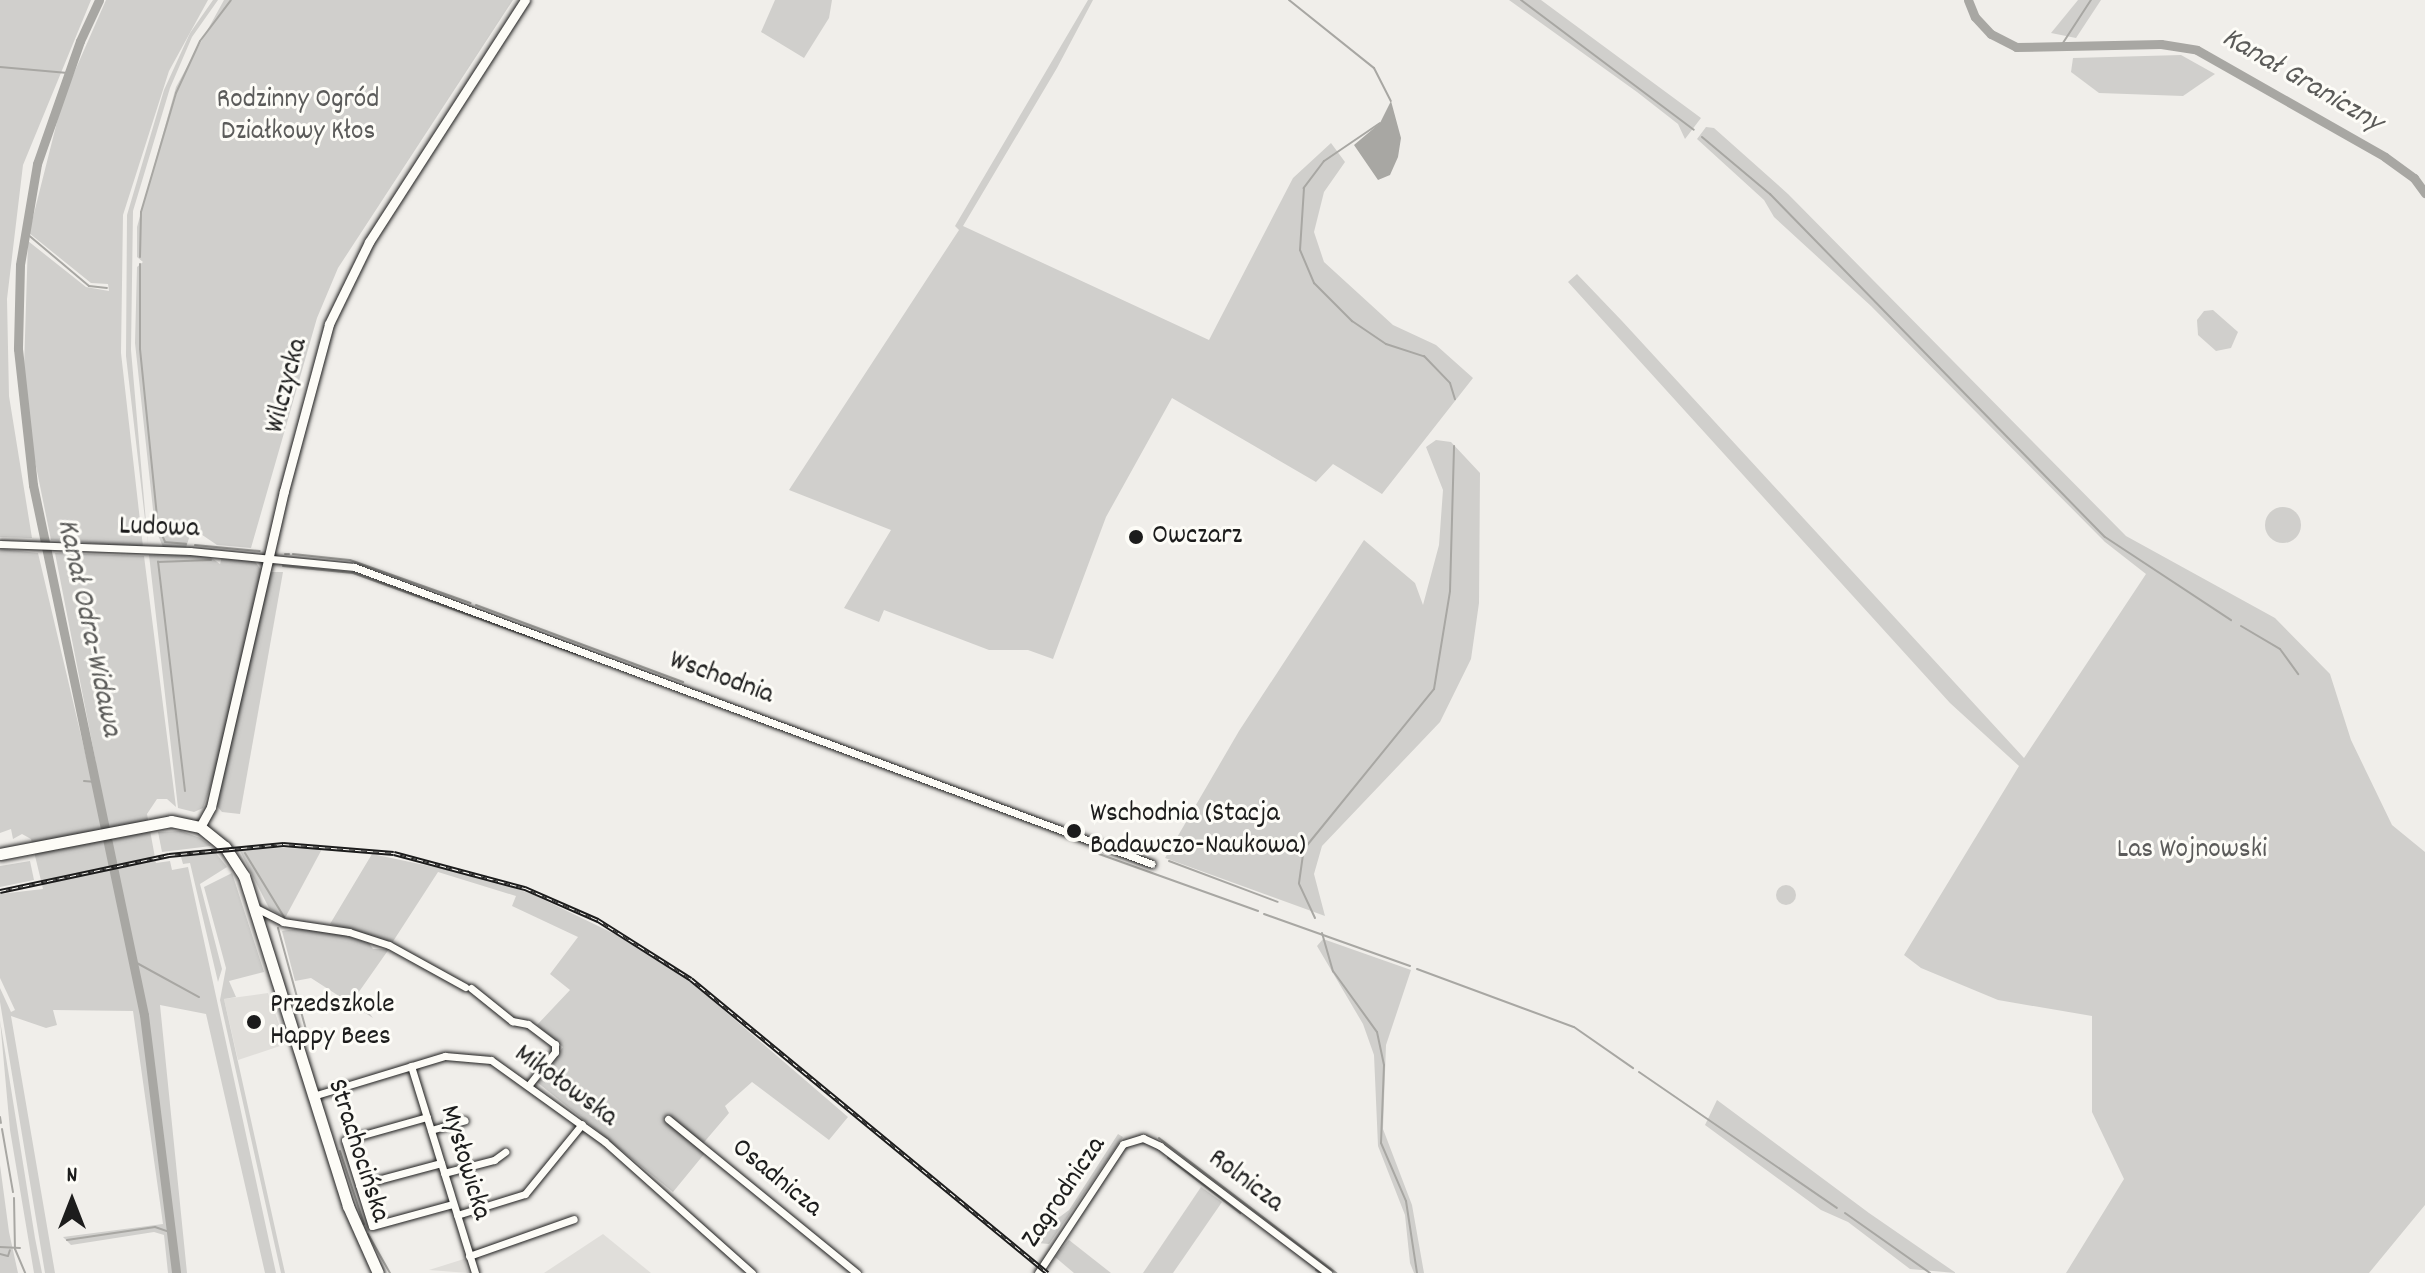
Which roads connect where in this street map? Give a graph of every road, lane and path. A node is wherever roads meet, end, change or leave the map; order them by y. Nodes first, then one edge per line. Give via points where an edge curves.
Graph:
1 (525, 0) edge
2 (0, 544) edge
3 (269, 559) junction
4 (200, 827) junction
5 (0, 854) edge
6 (1152, 864) dead end
7 (254, 907) junction
8 (411, 1066) junction
9 (528, 1086) junction
10 (313, 1096) junction
11 (427, 1117) junction
12 (668, 1119) dead end
13 (465, 1120) dead end
14 (582, 1124) junction
15 (431, 1130) junction
16 (1131, 1139) joint
17 (505, 1152) dead end
18 (441, 1163) junction
19 (444, 1173) junction
20 (359, 1185) junction
21 (453, 1204) junction
22 (457, 1215) junction
23 (574, 1219) dead end
24 (469, 1256) junction
25 (378, 1273) edge
26 (475, 1273) edge
27 (752, 1273) edge
28 (857, 1273) edge
29 (1038, 1273) edge
30 (1328, 1273) edge

1 - 3 street, Wilczycka via 347,283 318,352
2 - 3 street, Ludowa
3 - 4 street, Wilczycka via 214,795
3 - 6 street, Wschodnia via 375,574
4 - 5 main road via 178,821
4 - 7 main road, Strachocińska via 234,857
7 - 9 street via 283,922 349,932 389,945 468,988 512,1021 528,1024 555,1044 555,1052
7 - 10 main road, Strachocińska
8 - 9 street, Mikołowska via 445,1056 478,1055
8 - 10 street, Mikołowska
8 - 11 street, Mysłowicka
9 - 14 street, Mikołowska
10 - 25 main road, Strachocińska via 356,1230
11 - 15 street, Mysłowicka
11 - 20 street via 345,1140
12 - 28 street, Osadnicza
13 - 15 street
14 - 22 street via 525,1194
14 - 27 street, Mikołowska
15 - 18 street, Mysłowicka
16 - 29 street, Zagrodnicza
16 - 30 street, Rolnicza via 1160,1146
17 - 19 street
18 - 19 street, Mysłowicka
18 - 20 street
19 - 21 street, Mysłowicka
20 - 21 street via 372,1226
21 - 22 street, Mysłowicka
22 - 24 street, Mysłowicka
23 - 24 street
24 - 26 street, Mysłowicka

